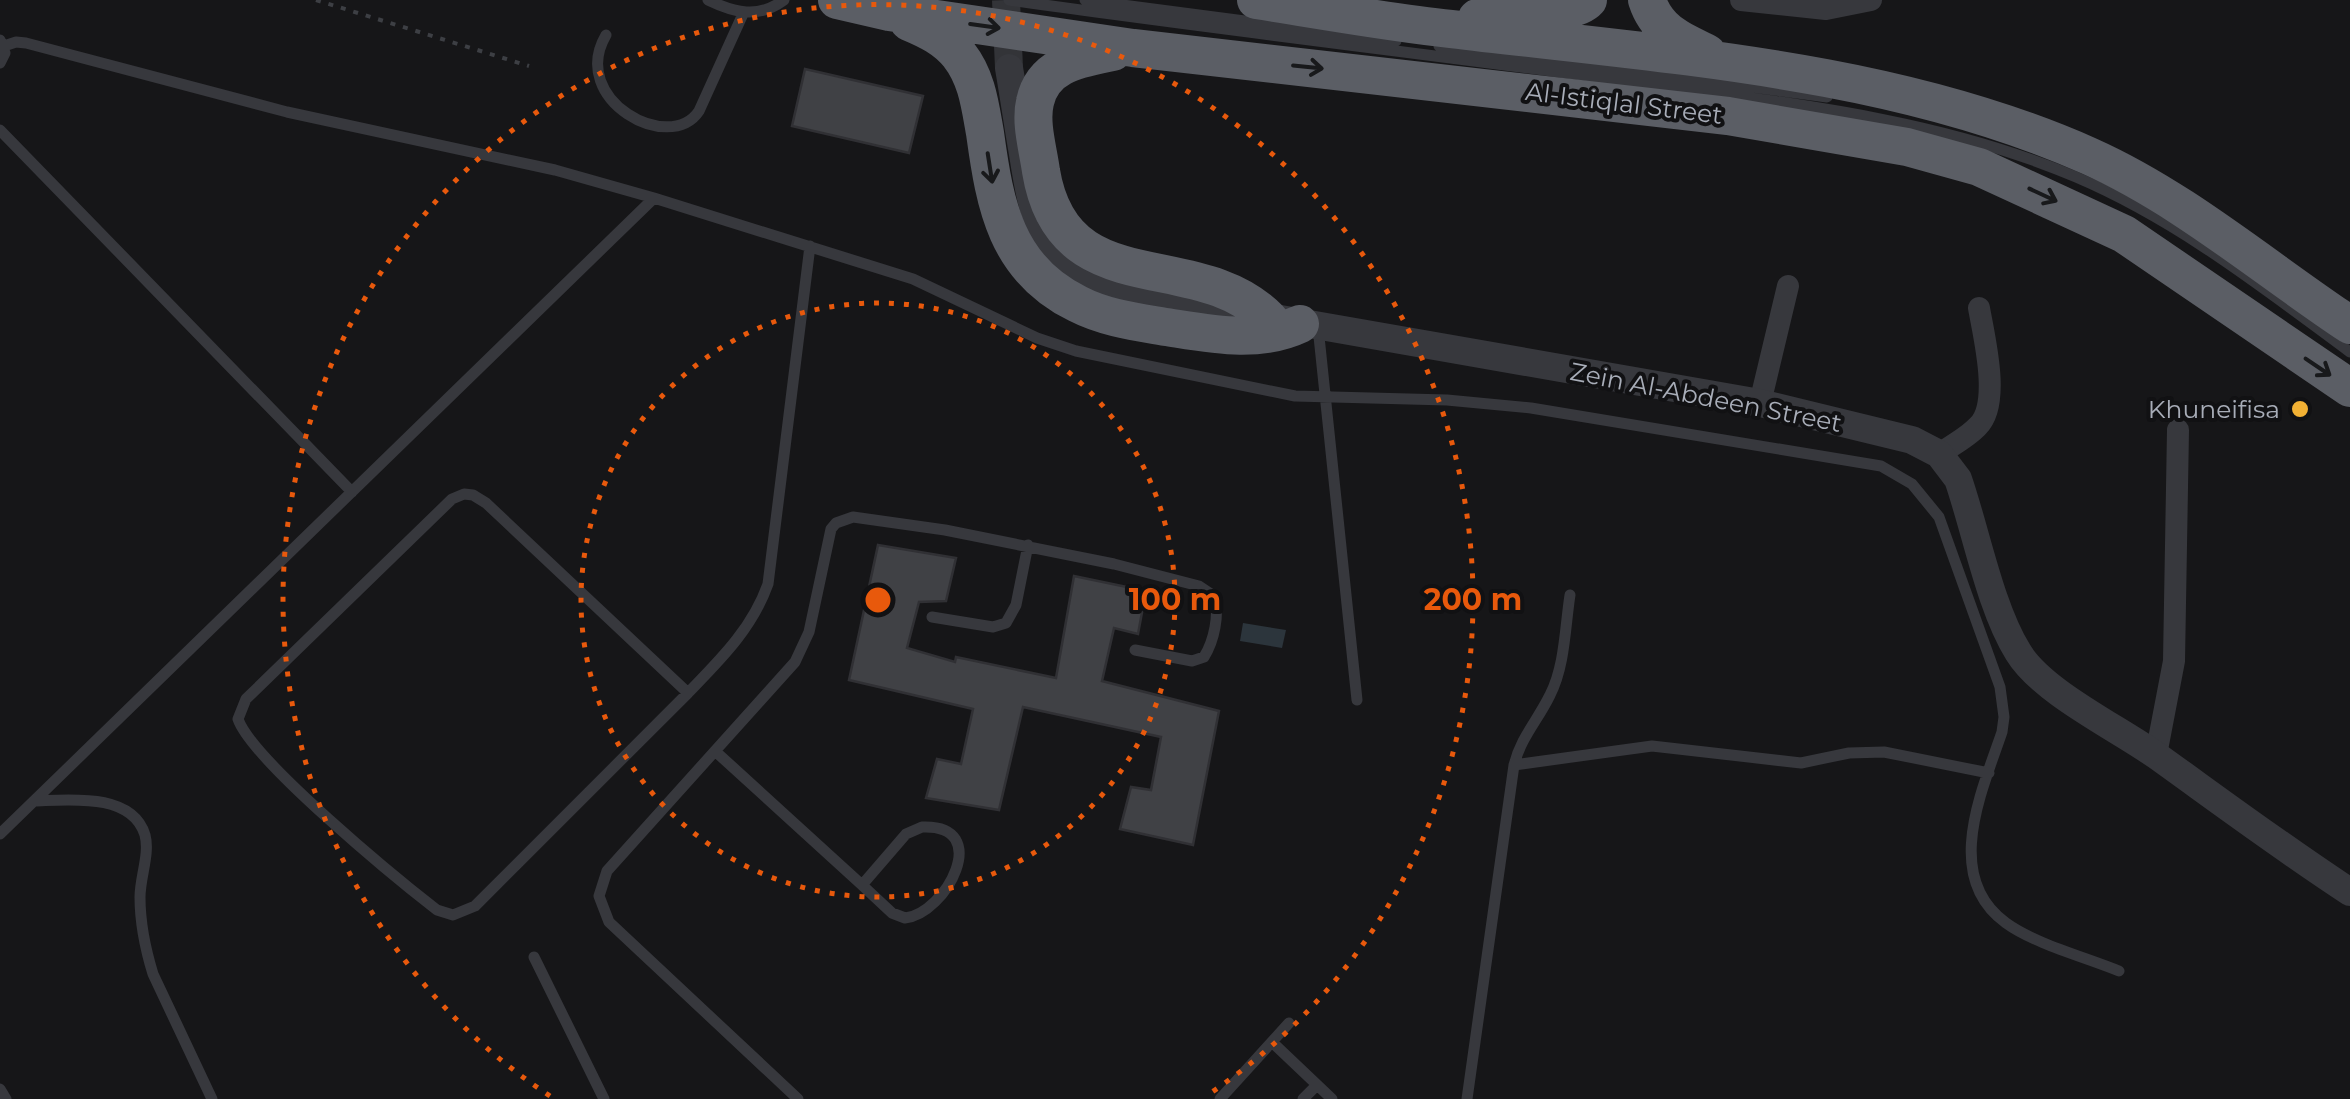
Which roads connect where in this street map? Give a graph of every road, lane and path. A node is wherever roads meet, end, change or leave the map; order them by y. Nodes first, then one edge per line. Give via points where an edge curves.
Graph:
1 (316, 0) edge
2 (708, 0) edge
3 (784, 0) edge
4 (837, 0) edge
5 (1009, 0) edge
6 (1085, 0) edge
7 (1256, 0) edge
8 (1588, 0) edge
9 (1741, 0) edge
10 (1871, 0) edge
11 (1659, 7) edge
12 (889, 12) junction
13 (743, 14) junction
14 (1446, 29) junction
15 (606, 35) dead end
16 (2, 43) edge
17 (1133, 48) junction
18 (0, 63) edge
19 (1732, 65) junction
20 (529, 66) dead end
21 (1009, 68) tunnel mouth
22 (0, 130) edge
23 (654, 198) junction
24 (810, 246) junction
25 (1788, 286) dead end
26 (1979, 308) dead end
27 (1296, 324) junction
28 (2350, 325) edge
29 (2350, 339) edge
30 (2350, 352) edge
31 (2350, 388) edge
32 (1325, 399) junction
33 (1760, 403) junction
34 (2178, 430) dead end
35 (1939, 454) junction
36 (352, 492) junction
37 (1028, 545) junction
38 (1570, 594) dead end
39 (932, 616) dead end
40 (1135, 650) dead end
41 (688, 693) junction
42 (1356, 700) dead end
43 (715, 751) junction
44 (2156, 754) junction
45 (1514, 765) junction
46 (1989, 773) junction
47 (34, 801) junction
48 (0, 834) edge
49 (862, 886) junction
50 (2350, 892) edge
51 (534, 957) dead end
52 (2119, 971) dead end
53 (1289, 1023) dead end
54 (1272, 1042) junction
55 (1316, 1084) junction
56 (0, 1089) edge
57 (6, 1099) edge
58 (212, 1099) edge
59 (604, 1099) edge
60 (798, 1099) edge
61 (1220, 1099) edge
62 (1303, 1099) edge
63 (1332, 1099) edge
64 (1467, 1099) edge

1 - 20 path
2 - 13 lane
3 - 13 lane
4 - 12 highway, Al-Istiqlal Street
5 - 30 lane via 1740,96 1940,131 2032,159 2151,214
6 - 29 lane via 1802,94 1955,124 2084,168 2163,208
7 - 14 highway, Al-Istiqlal Street
8 - 14 highway via 1573,11 1498,13
9 - 10 street via 1826,9
11 - 19 highway via 1675,37
12 -> 17 highway, Al-Istiqlal Street
12 -> 27 highway via 936,34 966,65 978,91 1003,224 1026,262 1058,292 1098,312 1185,330 1251,337
13 - 15 lane via 699,111 678,128 658,126 608,98 596,67
14 - 19 highway, Al-Istiqlal Street
16 - 18 lane
16 - 23 lane via 26,43
17 - 27 highway via 1064,64 1042,83 1033,111 1054,215 1100,258 1221,287
17 -> 31 highway, Al-Istiqlal Street via 1728,116 1888,143 1980,167 2124,234
19 - 28 highway, Al-Istiqlal Street via 1898,91 2035,133 2144,184
21 - 27 street, Zein Al-Abdeen Street via 1034,216 1068,268 1104,288
22 - 36 lane
23 - 24 lane
23 - 36 lane
24 - 32 lane via 913,279 1076,351
24 - 41 lane via 768,584 750,623
25 - 33 street
26 - 35 street via 1988,408 1979,426
27 - 32 lane
27 - 33 street, Zein Al-Abdeen Street
32 - 42 lane
32 - 46 lane via 1531,408 1864,461 1898,474 1939,517 2000,688 2004,716
33 - 35 street, Zein Al-Abdeen Street via 1912,440
34 - 44 street via 2174,661
35 - 44 street via 1958,479 2019,655 2063,694
36 - 47 lane
37 - 39 lane via 1006,622 993,627
37 - 40 lane via 1199,586 1214,596 1217,614 1204,657 1192,661
37 - 43 lane via 862,518 836,523 795,662
38 - 45 lane via 1556,681
41 - 41 lane via 486,503 464,494 246,699 238,719 350,837 437,910 452,914 475,906
43 - 49 lane
43 - 60 lane via 607,871 600,906 608,922
44 - 50 street
45 - 46 lane via 1652,746 1801,763 1884,752
45 - 64 lane
46 - 52 lane via 1970,846 1985,902 2018,931
47 - 48 lane
47 - 58 lane via 106,803 137,819 145,835 140,891 146,952
49 - 49 lane via 898,917 918,916 955,877 957,845 938,828 914,830
51 - 59 lane
53 - 54 lane
54 - 55 lane
54 - 61 lane
55 - 62 lane
55 - 63 lane
56 - 57 lane

